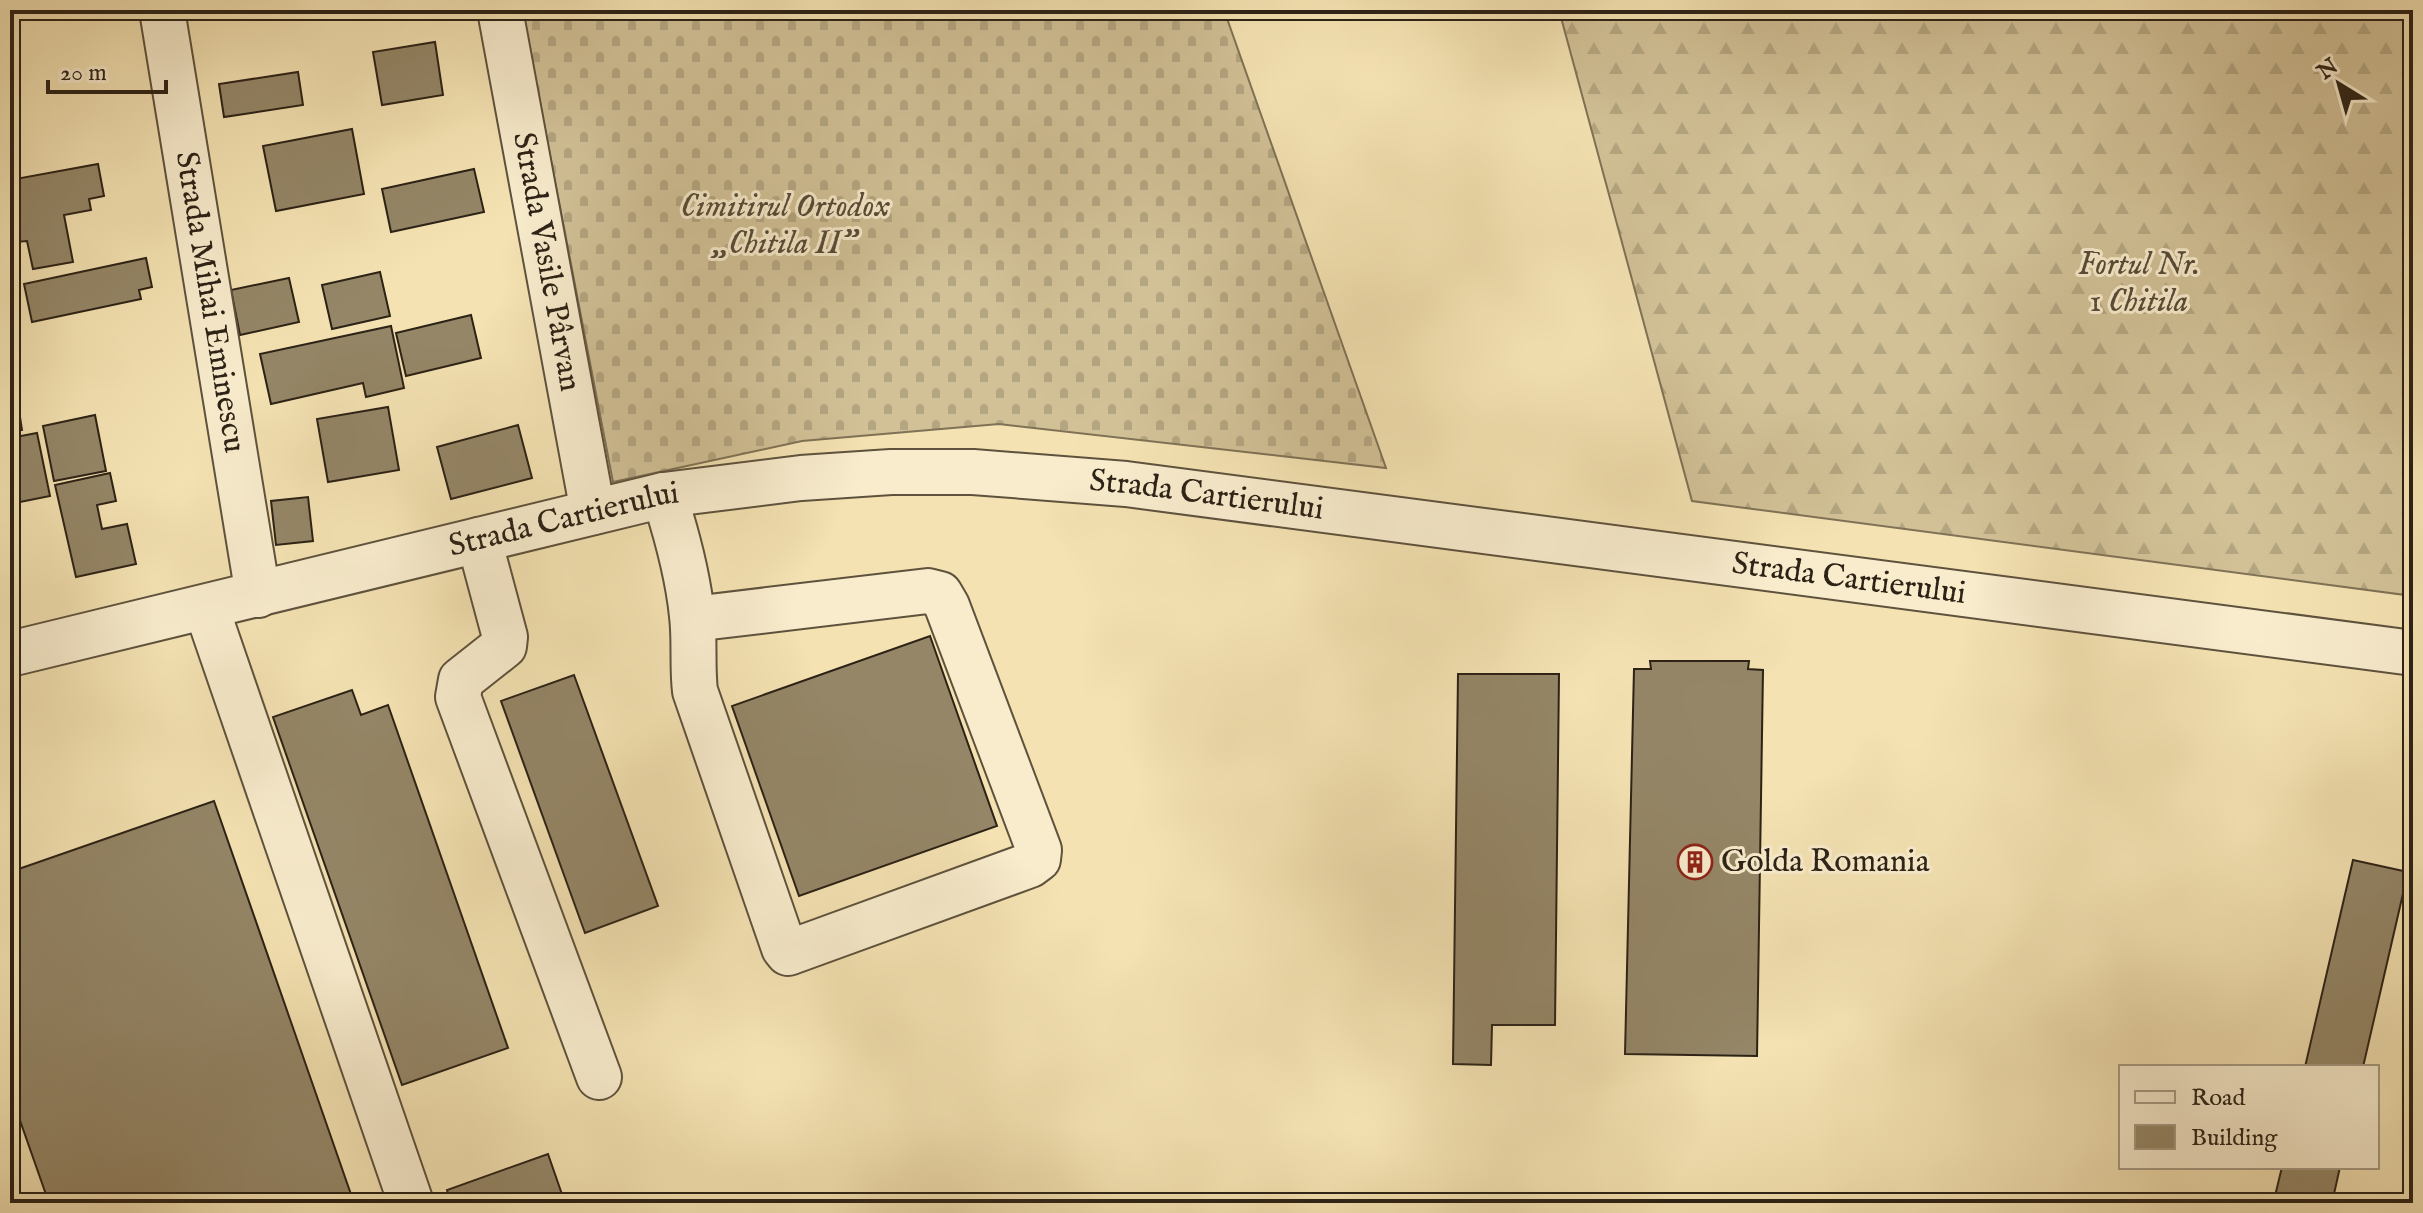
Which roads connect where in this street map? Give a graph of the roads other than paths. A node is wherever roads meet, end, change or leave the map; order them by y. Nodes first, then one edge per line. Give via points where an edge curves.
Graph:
1 (162, 10) edge
2 (500, 10) edge
3 (664, 495) junction
4 (593, 512) junction
5 (479, 540) junction
6 (258, 595) junction
7 (206, 607) junction
8 (693, 619) junction
9 (2413, 653) edge
10 (10, 654) edge
11 (599, 1077) dead end
12 (411, 1203) edge

1 - 6 street, Strada Mihai Eminescu
2 - 4 street, Strada Vasile Pârvan
3 - 4 street, Strada Cartierului
3 - 8 street via 682,553
3 - 9 street, Strada Cartierului via 891,472 1055,477
4 - 5 street, Strada Cartierului
5 - 6 street, Strada Cartierului
5 - 11 street via 504,646 461,680 458,697
6 - 7 street, Strada Cartierului
7 - 10 street, Strada Cartierului
7 - 12 street
8 - 8 street via 695,691 788,953 1038,859 1039,850 940,594 928,591

